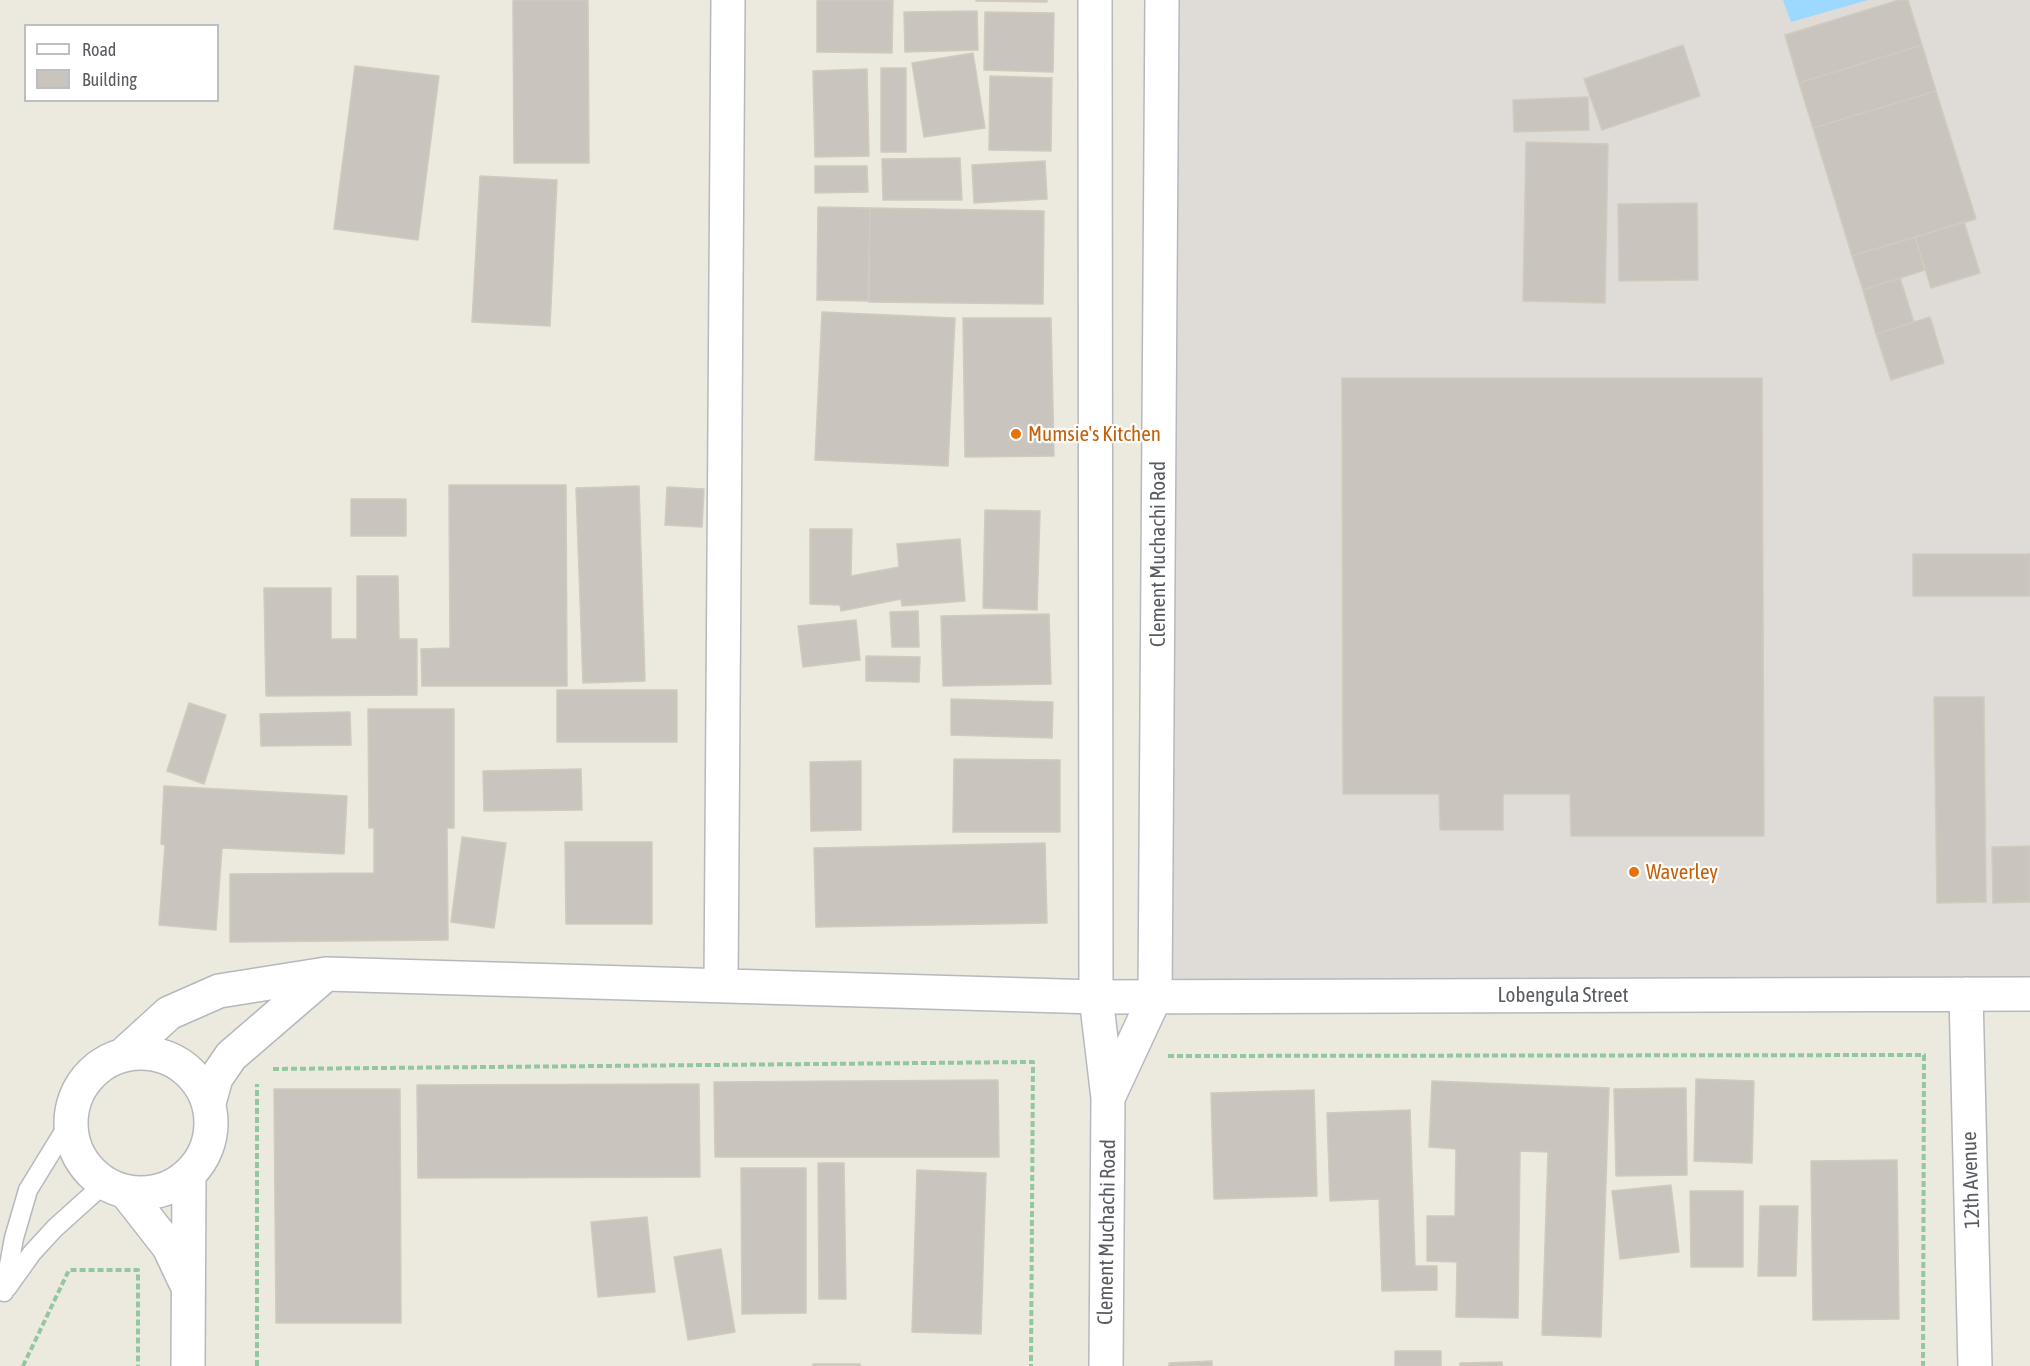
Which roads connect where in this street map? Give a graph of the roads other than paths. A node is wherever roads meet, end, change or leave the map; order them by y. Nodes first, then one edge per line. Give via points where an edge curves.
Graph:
1 (729, 0) edge
2 (1095, 0) edge
3 (1162, 0) edge
4 (326, 974) junction
5 (721, 984) junction
6 (1966, 994) junction
7 (2030, 994) edge
8 (1096, 997) junction
9 (1155, 997) junction
10 (124, 1054) junction
11 (1108, 1098) junction
12 (209, 1103) junction
13 (71, 1120) junction
14 (189, 1175) junction
15 (116, 1188) junction
16 (188, 1288) junction
17 (2, 1296) edge
18 (188, 1366) edge
19 (1106, 1366) edge
20 (1976, 1366) edge

1 - 5 street
2 - 8 street, Clement Muchachi Road
3 - 9 street, Clement Muchachi Road
4 - 5 street, Lobengula Street
4 - 10 street, Lobengula Street via 219,991 169,1013
4 - 12 street via 231,1056 216,1078
5 - 8 street, Lobengula Street
6 - 7 street, Lobengula Street
6 - 9 street, Lobengula Street
6 - 20 street, 12th Avenue
8 - 9 street, Lobengula Street
8 - 11 street, Clement Muchachi Road
9 - 11 street, Clement Muchachi Road
10 - 12 street via 160,1054 177,1061 191,1072
10 - 13 street via 97,1067 78,1091
11 - 19 street, Clement Muchachi Road
12 - 14 street via 210,1141
13 - 15 street via 74,1145 86,1167
13 - 17 lane via 28,1190
14 - 15 street via 171,1187 149,1193
14 - 16 street
15 - 16 street via 169,1247
15 - 17 lane via 55,1228
16 - 18 street

